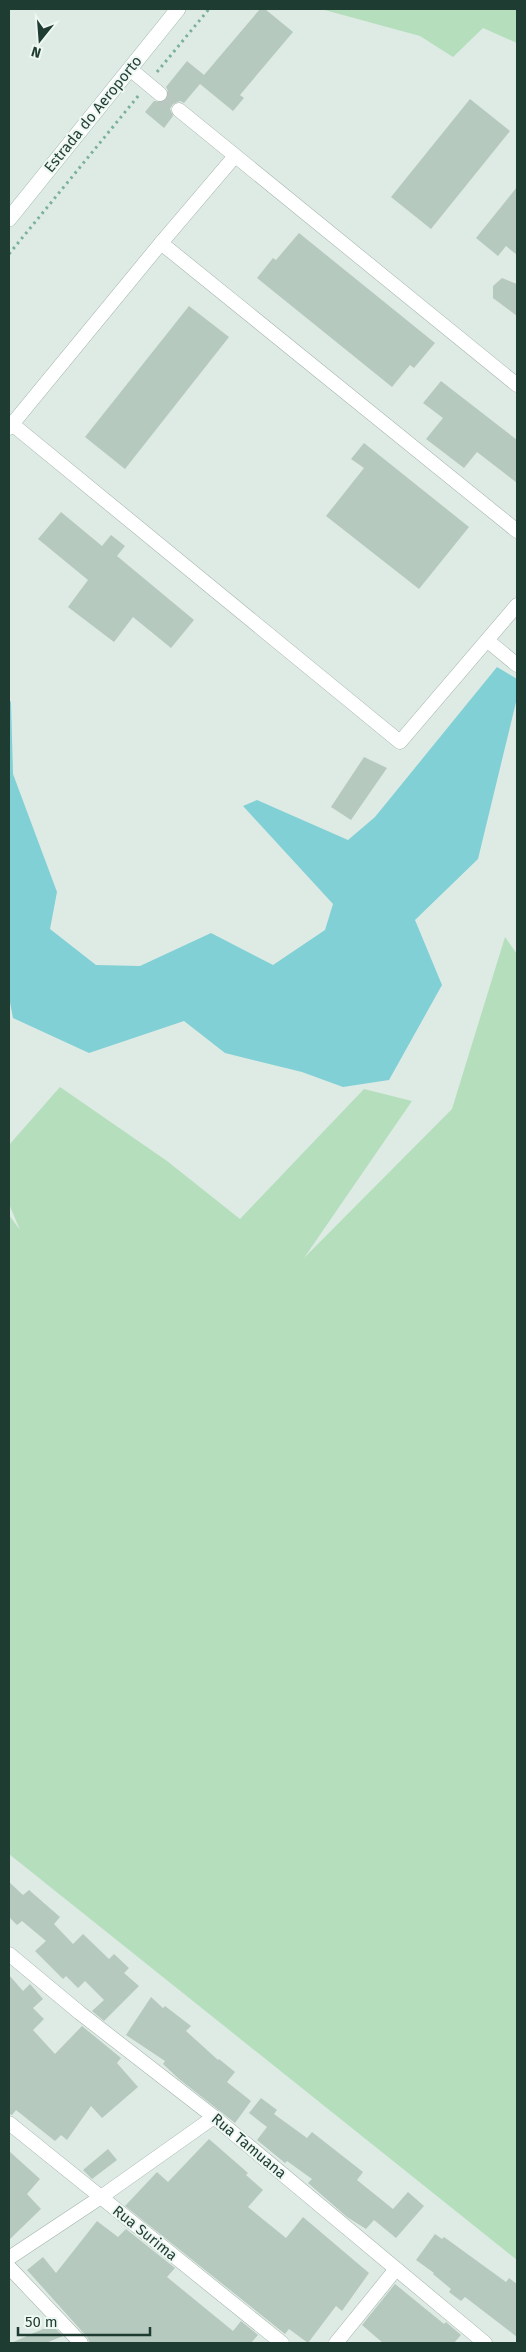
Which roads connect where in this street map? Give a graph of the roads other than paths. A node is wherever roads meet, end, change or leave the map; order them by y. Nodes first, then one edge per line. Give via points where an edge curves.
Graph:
1 (178, 9) edge
2 (130, 69) junction
3 (160, 94) tunnel mouth
4 (179, 110) tunnel mouth
5 (235, 156) junction
6 (9, 219) edge
7 (160, 242) junction
8 (517, 385) edge
9 (10, 426) edge
10 (517, 531) edge
11 (517, 605) edge
12 (488, 641) junction
13 (517, 665) edge
14 (9, 1954) edge
15 (214, 2117) junction
16 (9, 2123) edge
17 (101, 2197) junction
18 (9, 2258) edge
19 (9, 2267) edge
20 (396, 2269) junction
21 (81, 2343) edge
22 (282, 2343) edge
23 (336, 2343) edge
24 (485, 2343) edge

1 - 2 street, Estrada do Aeroporto
2 - 3 street
2 - 6 street, Estrada do Aeroporto
4 - 5 street
5 - 7 street
5 - 8 street
7 - 9 street
7 - 10 street
9 - 12 street via 400,742
11 - 12 street
12 - 13 street
14 - 15 street, Rua Tamuana
15 - 17 street
15 - 20 street, Rua Tamuana
16 - 17 street, Rua Surima
17 - 18 street
17 - 22 street, Rua Surima
19 - 21 street
20 - 23 street
20 - 24 street, Rua Tamuana

